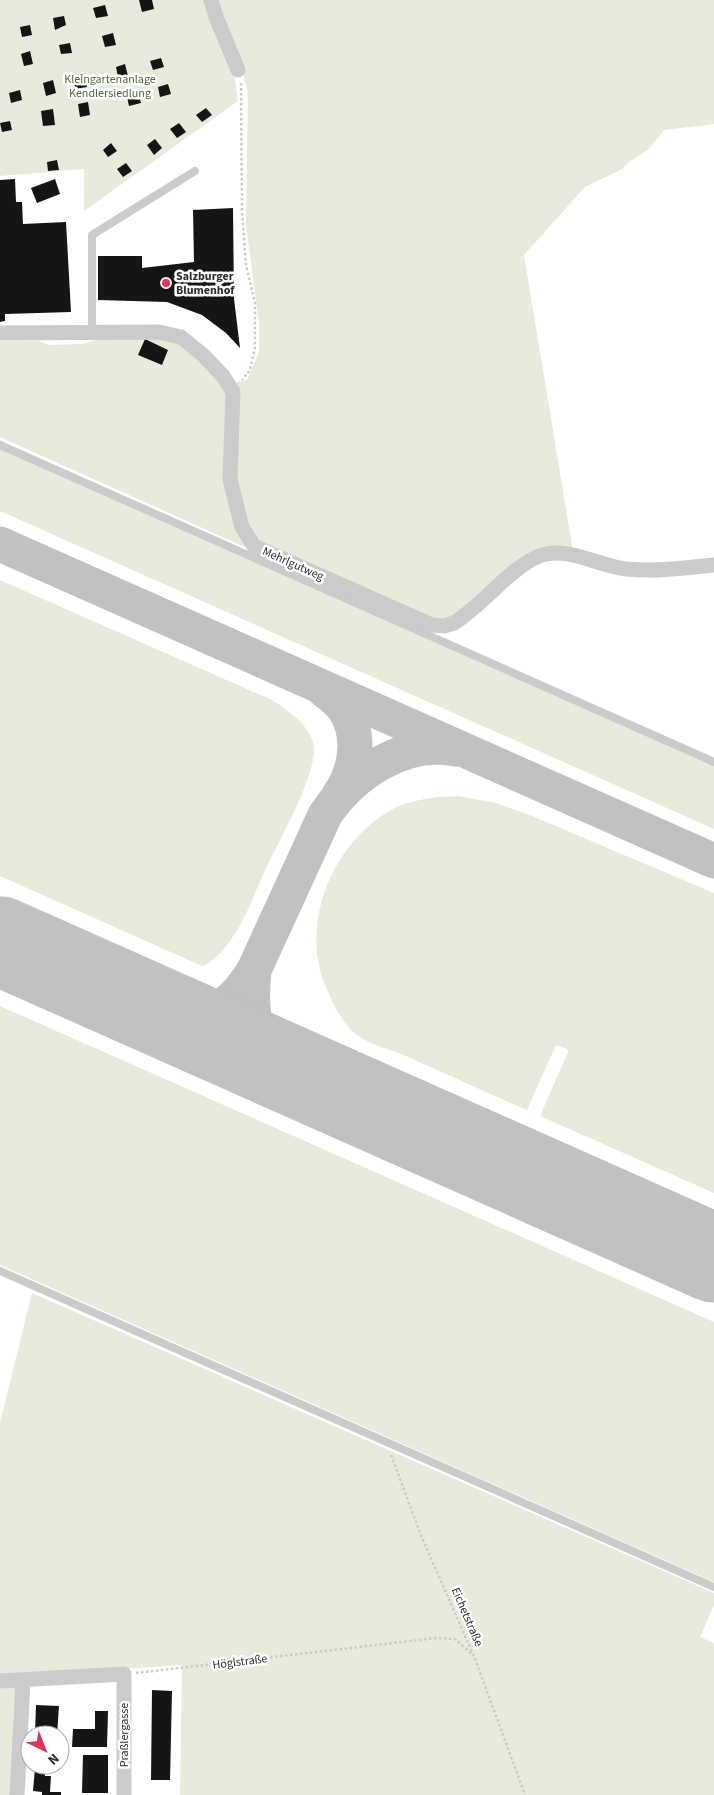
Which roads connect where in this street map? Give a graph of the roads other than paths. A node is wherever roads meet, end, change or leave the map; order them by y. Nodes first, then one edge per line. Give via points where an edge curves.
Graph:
1 (211, 0) edge
2 (238, 70) road end
3 (195, 170) dead end
4 (0, 333) edge
5 (92, 333) junction
6 (0, 445) edge
7 (253, 552) junction
8 (714, 564) edge
9 (714, 762) edge
10 (0, 1271) edge
11 (714, 1587) edge
12 (0, 1681) edge
13 (23, 1682) junction
14 (17, 1795) edge
15 (124, 1795) edge

1 - 2 street
3 - 5 lane via 92,235
4 - 5 street
5 - 7 street, Mehrlgutweg via 159,332 181,337 223,376 233,392 230,479 242,527
6 - 7 lane
7 - 8 street, Mehrlgutweg via 438,626 454,623 526,563 548,553 626,569 658,570
7 - 9 lane
10 - 11 lane
12 - 13 street
13 - 14 street
13 - 15 street, Praßlergasse via 124,1674

